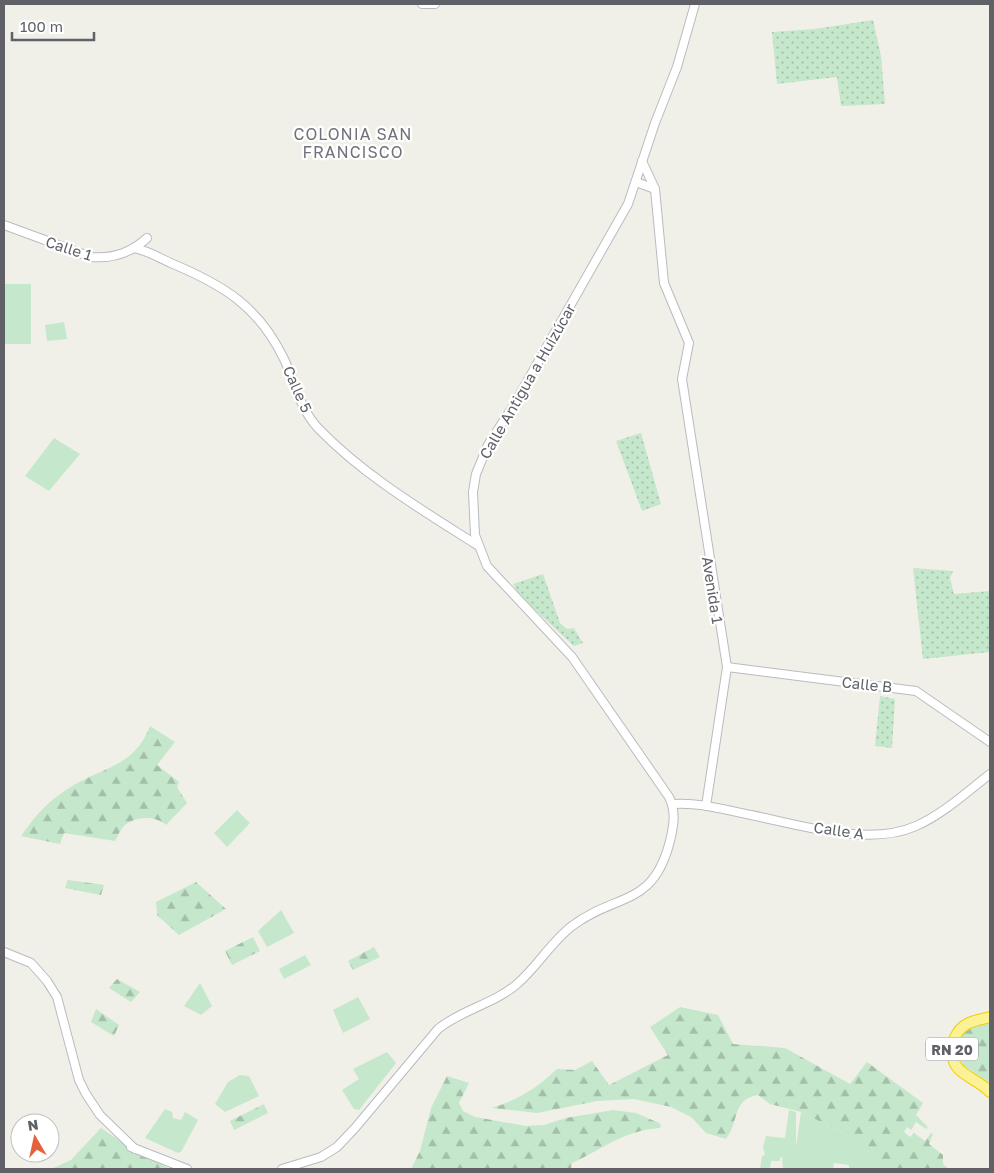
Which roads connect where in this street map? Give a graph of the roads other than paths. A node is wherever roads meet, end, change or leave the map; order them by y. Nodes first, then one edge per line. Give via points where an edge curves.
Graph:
1 (422, 4) edge
2 (435, 4) edge
3 (695, 4) edge
4 (642, 161) junction
5 (636, 182) junction
6 (655, 189) junction
7 (4, 225) edge
8 (134, 248) junction
9 (149, 251) junction
10 (477, 544) junction
11 (727, 667) junction
12 (990, 742) edge
13 (990, 774) edge
14 (673, 804) junction
15 (706, 806) junction
16 (4, 952) edge
17 (990, 1017) edge
18 (989, 1089) edge
19 (187, 1169) edge
20 (282, 1169) edge

1 - 2 street
3 - 4 street, Calle Antigua a Huizúcar via 677,68
4 - 5 street, Calle Antigua a Huizúcar
4 - 6 street
5 - 6 street
5 - 10 street, Calle Antigua a Huizúcar via 607,243 482,457 473,492
6 - 11 street, Avenida 1 via 664,283 689,343 682,374
7 - 8 street, Calle 1 via 91,257 115,256
8 - 9 street, Calle 5
8 - 9 street via 147,238
9 - 10 street, Calle 5 via 214,282 245,306 273,339 304,410 317,426 396,492
10 - 14 street, Calle Antigua a Huizúcar via 498,580 581,668
11 - 12 street, Calle B via 916,690
11 - 15 street, Avenida 1
13 - 15 street, Calle A via 918,826 879,835 830,830
14 - 15 street, Calle A
14 - 20 street via 675,814 671,839 664,865 654,880 633,896 574,924 517,985 448,1020 356,1128 334,1149 316,1159
16 - 19 street via 31,963 48,981 57,997 69,1058 82,1098 101,1123 135,1149
17 - 18 highway, RN 20 via 965,1025 955,1037 952,1048 959,1069

